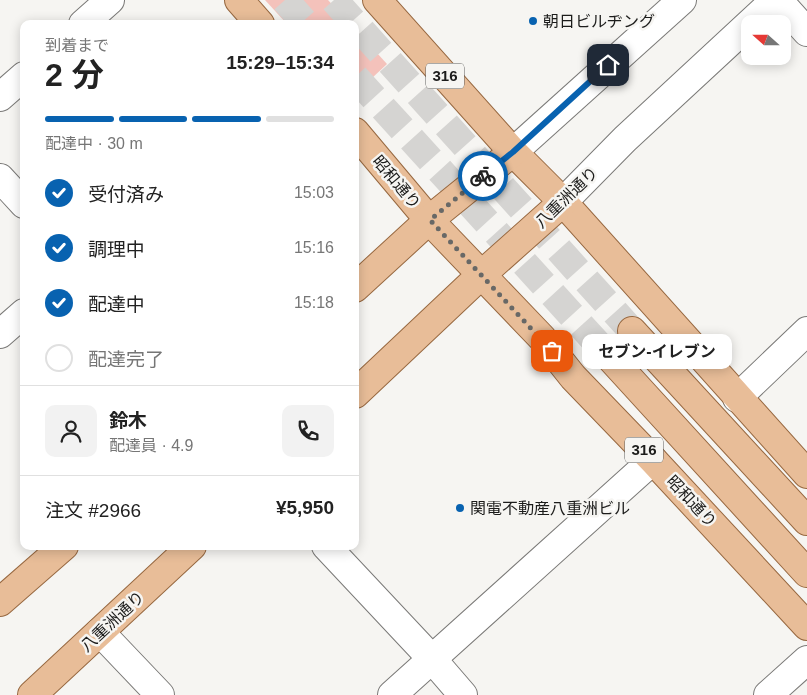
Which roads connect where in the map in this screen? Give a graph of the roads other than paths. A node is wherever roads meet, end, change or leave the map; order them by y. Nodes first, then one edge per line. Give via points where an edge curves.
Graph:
1 (110, 0) edge
2 (239, 0) edge
3 (377, 0) edge
4 (682, 0) edge
5 (777, 0) edge
6 (88, 20) edge
7 (256, 20) edge
8 (807, 32) edge
9 (20, 80) edge
10 (0, 97) edge
11 (359, 137) edge
12 (513, 152) junction
13 (0, 178) edge
14 (20, 197) edge
15 (563, 202) junction
16 (430, 220) junction
17 (480, 276) junction
18 (359, 284) edge
19 (20, 316) edge
20 (632, 331) tunnel mouth
21 (807, 331) edge
22 (0, 334) edge
23 (606, 353) tunnel mouth
24 (359, 390) edge
25 (737, 398) junction
26 (653, 460) junction
27 (807, 474) edge
28 (807, 521) edge
29 (59, 550) edge
30 (188, 550) edge
31 (330, 550) edge
32 (807, 574) edge
33 (0, 602) edge
34 (807, 626) edge
35 (100, 632) junction
36 (432, 659) junction
37 (807, 660) edge
38 (32, 695) edge
39 (160, 695) edge
40 (392, 695) edge
41 (463, 695) edge
42 (768, 695) edge

1 - 6 street
2 - 7 main road
3 - 12 main road, 316
4 - 12 street
5 - 8 street
5 - 15 street, 八重洲通り via 625,139
9 - 10 street
11 - 16 main road, 昭和通り / 316
12 - 15 main road, 316
12 - 16 main road
13 - 14 street
15 - 17 main road, 八重洲通り
15 - 25 main road, 316
16 - 17 main road, 昭和通り / 316
16 - 18 main road
17 - 24 main road, 八重洲通り
17 - 26 main road, 昭和通り / 316 via 542,338 573,377
19 - 22 street
20 - 28 main road
21 - 25 street
23 - 32 main road, 316
25 - 27 main road, 316
26 - 34 main road, 昭和通り / 316
26 - 36 street
29 - 33 main road
30 - 35 main road, 八重洲通り
31 - 36 street
35 - 38 main road, 八重洲通り
35 - 39 street
36 - 40 street
36 - 41 street
37 - 42 street

